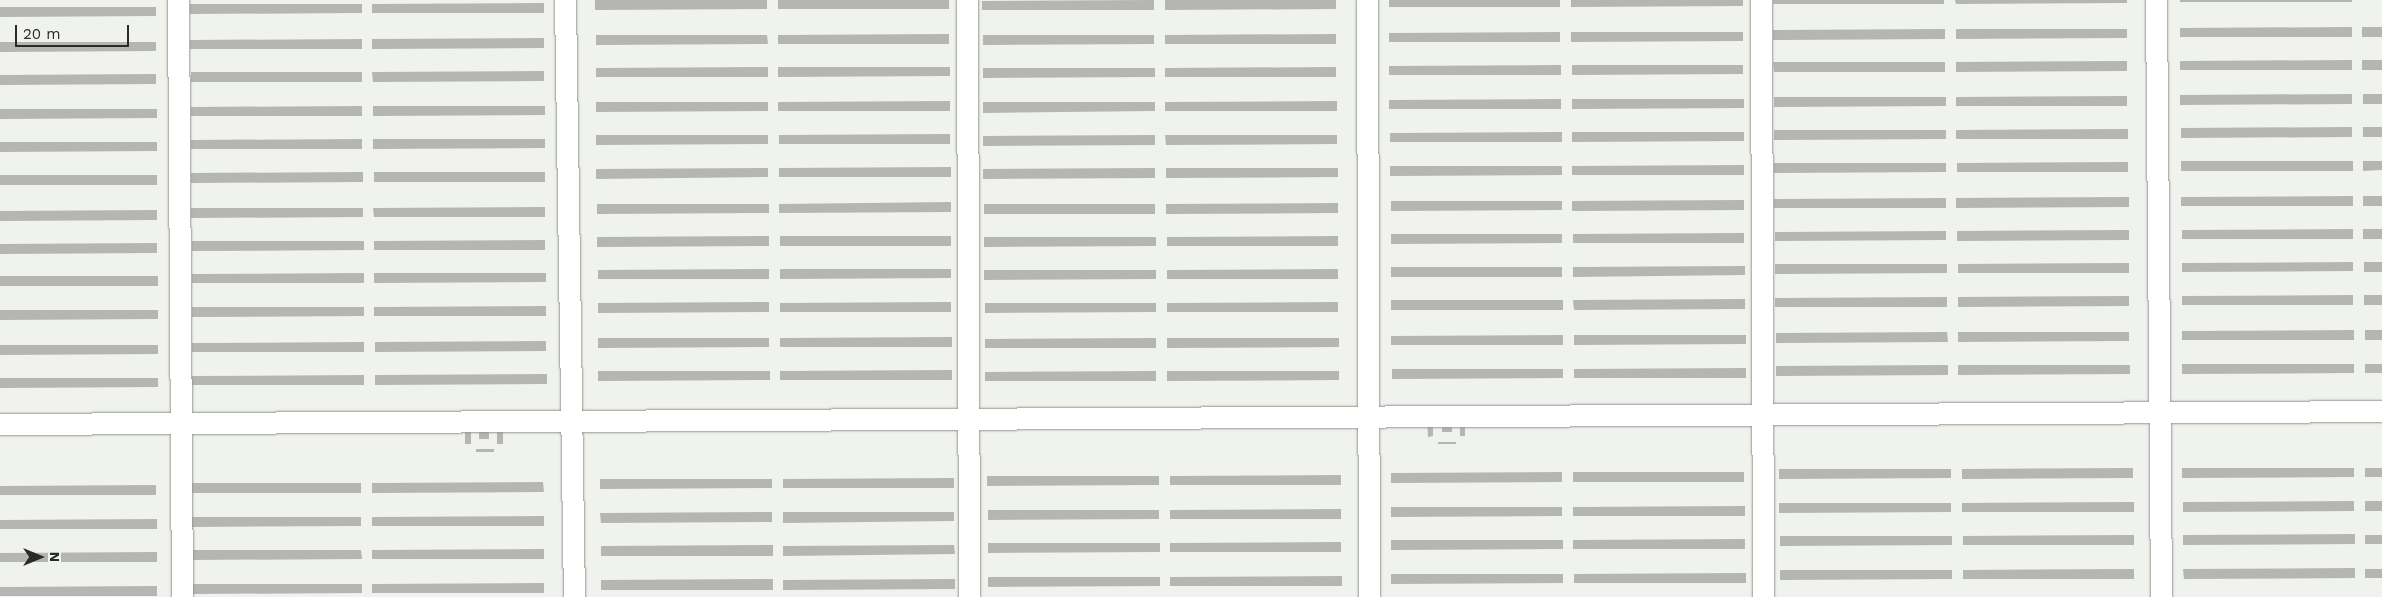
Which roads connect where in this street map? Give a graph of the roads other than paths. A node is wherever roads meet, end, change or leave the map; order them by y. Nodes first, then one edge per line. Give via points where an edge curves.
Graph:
1 (178, 0) edge
2 (565, 0) edge
3 (967, 0) edge
4 (1367, 0) edge
5 (1761, 0) edge
6 (2156, 0) edge
7 (2382, 411) edge
8 (2160, 412) junction
9 (1762, 414) junction
10 (1368, 416) junction
11 (968, 419) junction
12 (571, 421) junction
13 (181, 423) junction
14 (0, 424) edge
15 (182, 597) edge
16 (574, 597) edge
17 (969, 597) edge
18 (1369, 597) edge
19 (1763, 597) edge
20 (2161, 597) edge

1 - 13 lane
2 - 12 lane
3 - 11 lane
4 - 10 lane
5 - 9 lane
6 - 8 lane
7 - 8 lane
8 - 9 lane
8 - 20 lane
9 - 10 lane
9 - 19 lane
10 - 11 lane
10 - 18 lane
11 - 12 lane
11 - 17 lane
12 - 13 lane
12 - 16 lane
13 - 14 lane
13 - 15 lane

